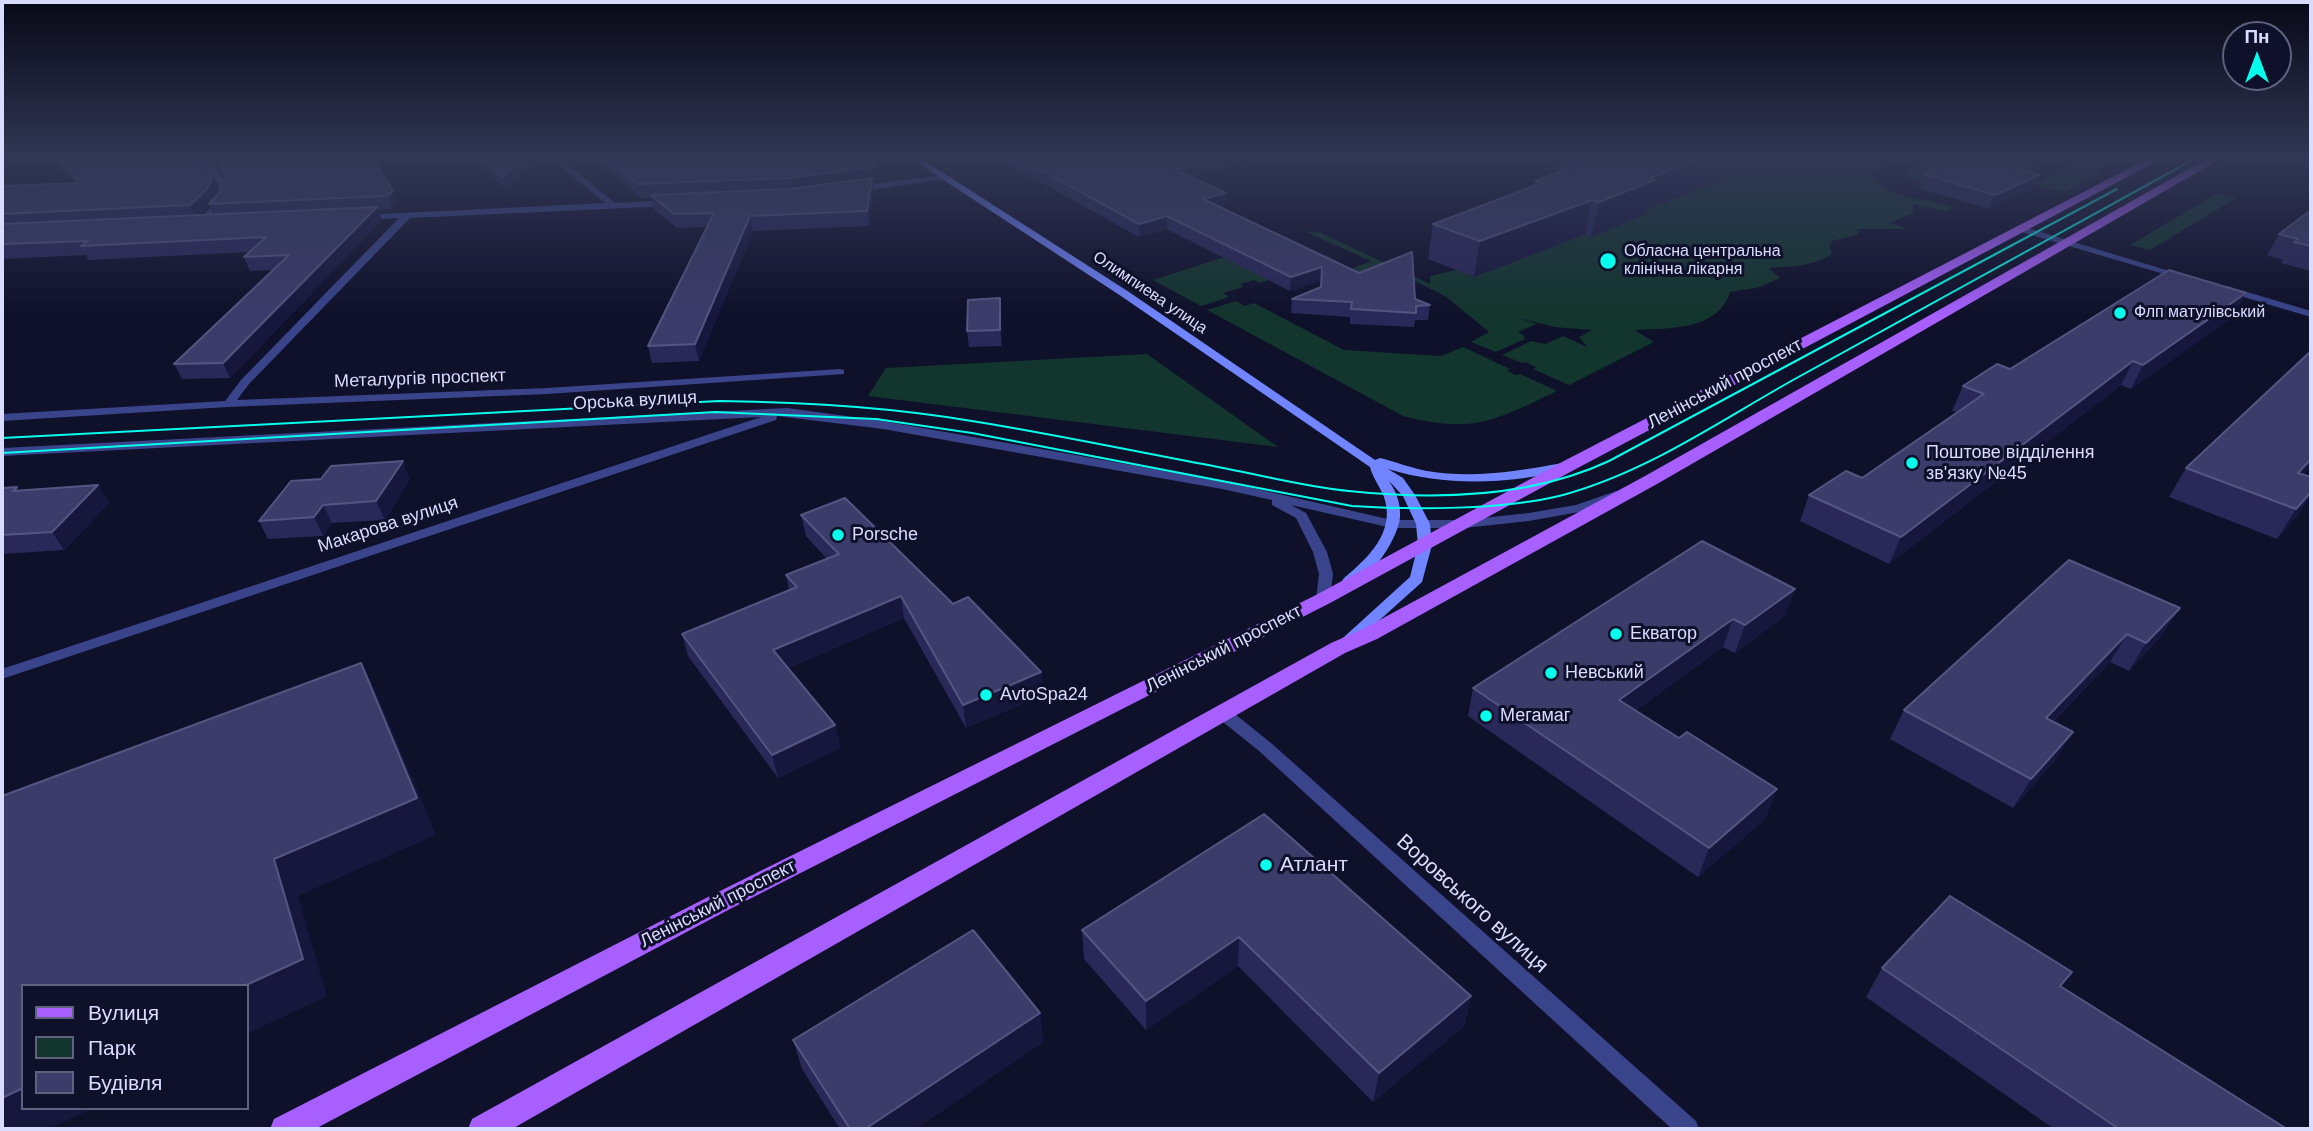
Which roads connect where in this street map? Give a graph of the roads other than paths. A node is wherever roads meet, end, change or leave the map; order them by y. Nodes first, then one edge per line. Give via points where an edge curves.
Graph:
1 (213, 211) edge
2 (494, 211) edge
3 (996, 211) edge
4 (2056, 211) edge
5 (2124, 211) edge
6 (408, 215) junction
7 (353, 217) edge
8 (213, 223) edge
9 (200, 224) junction
10 (186, 225) edge
11 (2021, 229) junction
12 (2068, 243) junction
13 (2195, 280) edge
14 (2221, 288) edge
15 (2311, 314) edge
16 (840, 372) dead end
17 (228, 404) junction
18 (787, 412) junction
19 (2, 418) edge
20 (2, 452) edge
21 (1366, 457) junction
22 (1566, 467) junction
23 (1651, 480) junction
24 (1263, 494) junction
25 (1392, 524) junction
26 (1423, 524) junction
27 (1464, 524) junction
28 (1425, 545) junction
29 (1323, 599) junction
30 (1338, 648) junction
31 (2, 674) edge
32 (1224, 715) junction
33 (496, 1126) edge
34 (285, 1129) edge
35 (1688, 1129) edge

1 - 9 street
2 - 6 street
3 - 21 main road, Олимпиева улица
4 - 11 main road, Ленінський проспект
5 - 12 main road
6 - 7 street
6 - 17 street
8 - 9 street
9 - 10 street
11 - 12 street
11 - 22 main road, Ленінський проспект
12 - 13 street
12 - 23 main road
14 - 15 street
16 - 17 street, Металургів проспект via 547,391
17 - 19 street, Металургів проспект
18 - 20 street, Орська вулиця
18 - 24 street, Орська вулиця
18 - 31 street, Макарова вулиця
21 - 22 main road via 1426,476 1454,479
21 - 25 main road via 1391,495
21 - 26 main road via 1398,481
22 - 27 main road, Ленінський проспект
23 - 27 street, Орська вулиця via 1579,508
23 - 30 main road
24 - 25 street, Орська вулиця
24 - 29 street via 1301,516 1326,574
25 - 26 street, Орська вулиця
25 - 29 main road via 1382,551
26 - 27 street, Орська вулиця
26 - 28 main road
27 - 28 main road, Ленінський проспект
28 - 29 main road, Ленінський проспект
28 - 30 main road via 1417,579
29 - 34 main road, Ленінський проспект via 721,902
30 - 32 main road
32 - 33 main road
32 - 35 street, Воровського вулиця

